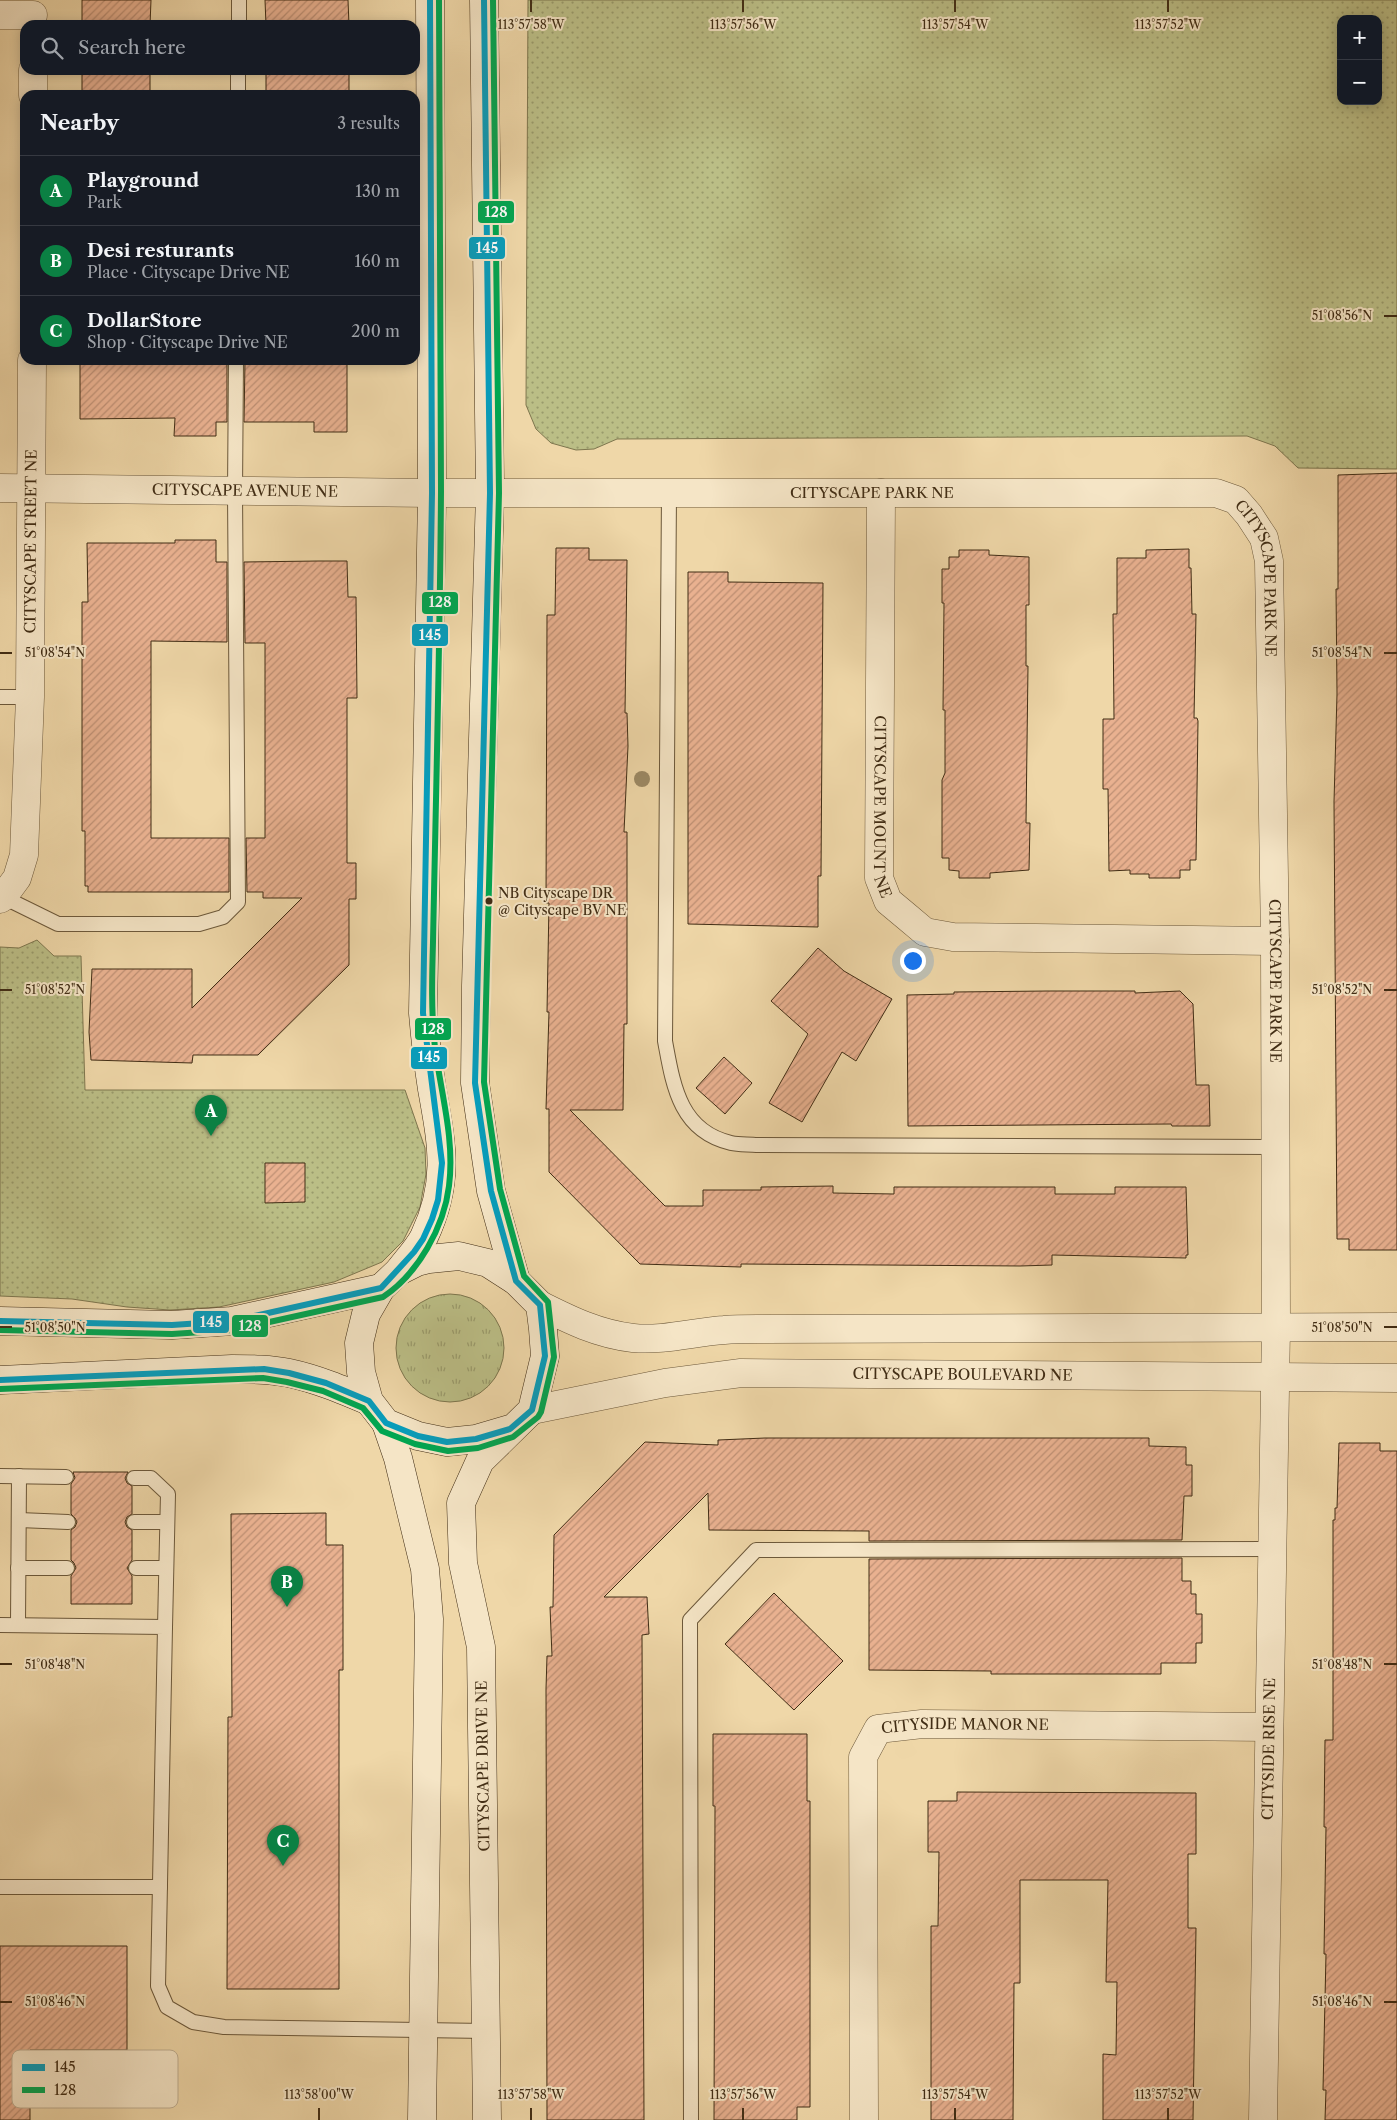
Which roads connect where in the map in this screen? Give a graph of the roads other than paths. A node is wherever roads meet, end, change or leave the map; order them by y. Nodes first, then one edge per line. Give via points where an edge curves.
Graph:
1 (239, 0) edge
2 (430, 0) edge
3 (484, 0) edge
4 (33, 13) edge
5 (0, 15) edge
6 (239, 20) edge
7 (33, 75) edge
8 (238, 75) edge
9 (33, 90) edge
10 (238, 90) edge
11 (32, 365) edge
12 (236, 365) edge
13 (0, 488) edge
14 (32, 489) junction
15 (235, 492) junction
16 (432, 493) junction
17 (490, 493) junction
18 (669, 493) junction
19 (881, 493) junction
20 (0, 696) edge
21 (30, 697) junction
22 (2, 898) edge
23 (1275, 941) junction
24 (1275, 1147) junction
25 (390, 1279) junction
26 (516, 1281) junction
27 (540, 1305) junction
28 (0, 1321) edge
29 (1276, 1327) junction
30 (1397, 1327) edge
31 (1275, 1378) junction
32 (1397, 1378) edge
33 (0, 1380) edge
34 (370, 1401) junction
35 (532, 1410) junction
36 (386, 1423) junction
37 (510, 1429) junction
38 (0, 1476) edge
39 (19, 1476) junction
40 (66, 1477) dead end
41 (134, 1478) dead end
42 (19, 1520) junction
43 (68, 1522) dead end
44 (134, 1522) dead end
45 (166, 1522) junction
46 (1272, 1550) junction
47 (18, 1568) junction
48 (67, 1568) dead end
49 (136, 1568) dead end
50 (166, 1568) junction
51 (0, 1625) edge
52 (18, 1625) junction
53 (165, 1626) junction
54 (1269, 1727) junction
55 (0, 1887) edge
56 (160, 1887) junction
57 (424, 2030) junction
58 (486, 2031) junction
59 (422, 2120) edge
60 (487, 2120) edge
61 (691, 2120) edge
62 (864, 2120) edge
63 (1263, 2120) edge

1 - 6 lane
2 - 16 street
3 - 17 street
4 - 5 street
7 - 9 street
8 - 10 lane
11 - 14 street, CITYSCAPE STREET NE
12 - 15 lane
13 - 14 street, CITYSCAPE AVENUE NE
14 - 15 street, CITYSCAPE AVENUE NE
14 - 21 street, CITYSCAPE STREET NE
15 - 16 street, CITYSCAPE AVENUE NE
15 - 22 lane via 238,902 222,917 199,924 58,924
16 - 17 street, CITYSCAPE AVENUE NE
16 - 25 street via 423,1013 426,1051 439,1123 442,1173 426,1232
17 - 18 street, CITYSCAPE PARK NE
17 - 26 street via 475,1083 491,1191
18 - 19 street, CITYSCAPE PARK NE
18 - 24 lane via 664,1041 674,1087 693,1122 730,1143 757,1145
19 - 23 street, CITYSCAPE PARK NE via 1216,494 1236,500 1264,538 1269,561
19 - 23 street, CITYSCAPE MOUNT NE via 880,878 888,901 925,932 953,937
20 - 21 lane
21 - 22 street, CITYSCAPE STREET NE via 24,854 17,878
23 - 24 street, CITYSCAPE PARK NE
24 - 29 street, CITYSCAPE PARK NE
25 - 26 street via 417,1262 459,1256 488,1263
25 - 28 street via 232,1321 172,1325
25 - 34 street via 366,1314 359,1342 362,1372
26 - 27 street
27 - 29 street via 584,1327 634,1338 758,1329
27 - 35 street via 545,1356
29 - 30 street
29 - 31 street, CITYSCAPE PARK NE
31 - 32 street, CITYSCAPE BOULEVARD NE
31 - 35 street, CITYSCAPE BOULEVARD NE via 740,1374 664,1383
31 - 46 street, CITYSIDE RISE NE
33 - 34 street via 264,1369 326,1383
34 - 36 street
35 - 37 street, CITYSCAPE DRIVE NE
36 - 37 street via 418,1436 447,1442 476,1439
36 - 57 street via 398,1458 425,1569 429,1619
37 - 58 street, CITYSCAPE DRIVE NE via 480,1461 462,1503 463,1563 481,1647
38 - 39 lane
39 - 40 lane
39 - 42 lane
41 - 45 lane via 152,1478 168,1494
42 - 43 lane
42 - 47 lane
44 - 45 lane
45 - 50 lane
46 - 54 street, CITYSIDE RISE NE
46 - 61 lane via 756,1550 690,1620
47 - 48 lane
47 - 52 lane
49 - 50 lane
50 - 53 lane
51 - 52 lane
52 - 53 lane
53 - 56 lane
54 - 62 street, CITYSIDE MANOR NE via 922,1724 878,1728 863,1757
54 - 63 street, CITYSIDE RISE NE
55 - 56 lane
56 - 57 lane via 158,1986 167,2007 193,2022 224,2027
57 - 58 lane
57 - 59 street
58 - 60 street, CITYSCAPE DRIVE NE

